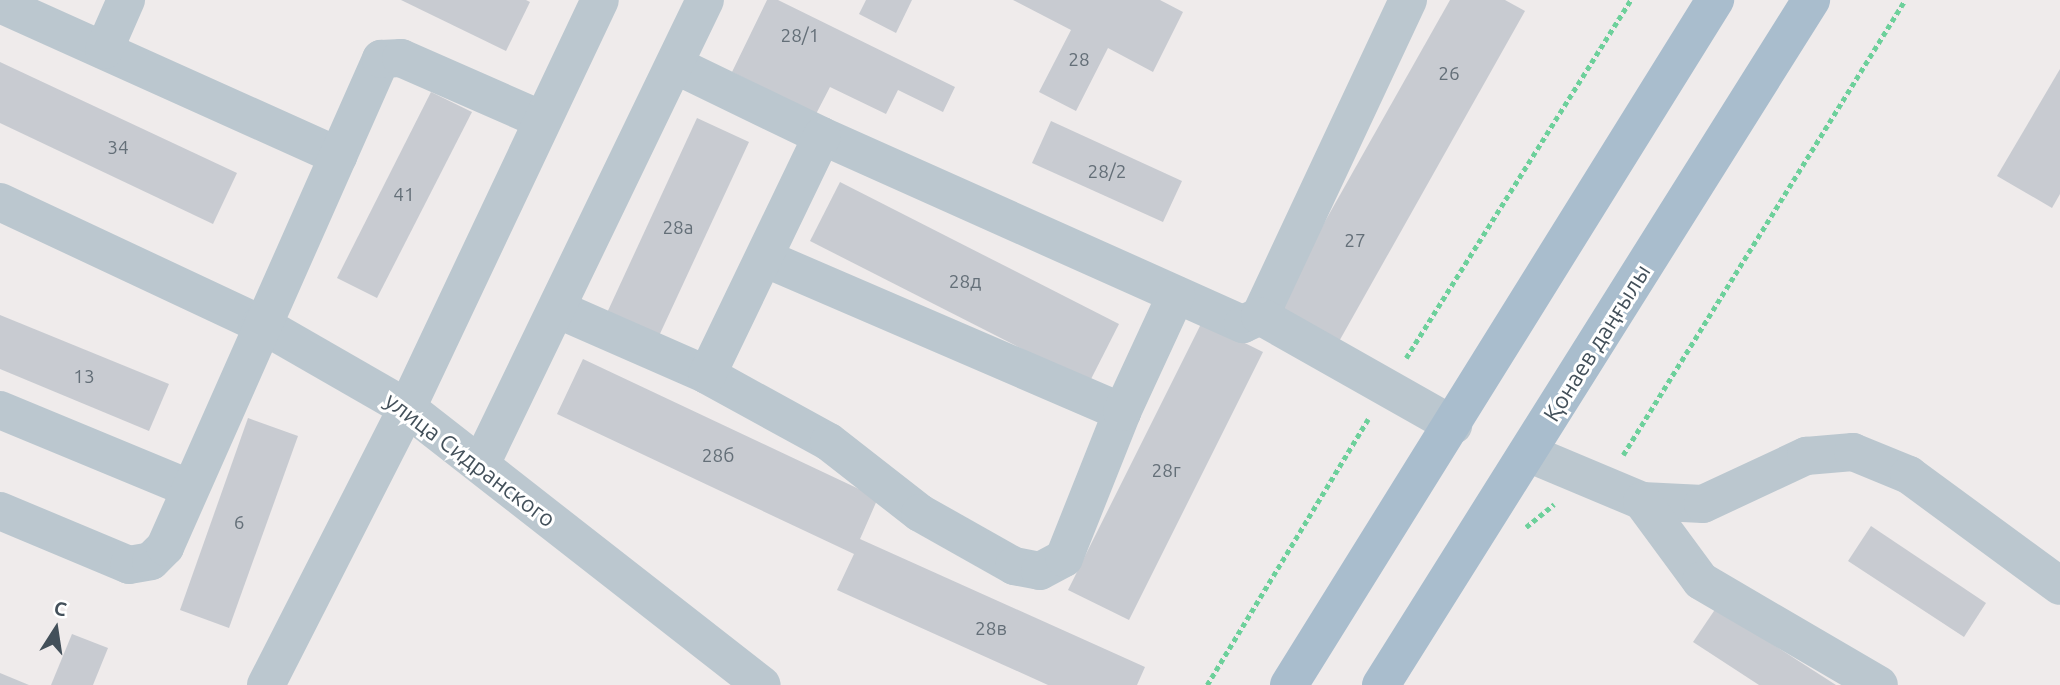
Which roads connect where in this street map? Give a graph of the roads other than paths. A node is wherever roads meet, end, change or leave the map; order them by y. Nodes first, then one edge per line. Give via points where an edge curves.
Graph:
1 (126, 0) edge
2 (600, 0) edge
3 (705, 0) edge
4 (1408, 0) edge
5 (1715, 0) edge
6 (1811, 0) edge
7 (0, 4) edge
8 (104, 50) junction
9 (675, 65) junction
10 (542, 120) junction
11 (822, 136) junction
12 (338, 156) junction
13 (0, 202) edge
14 (764, 258) junction
15 (1176, 295) junction
16 (557, 309) junction
17 (1260, 316) junction
18 (261, 324) junction
19 (707, 375) junction
20 (407, 408) junction
21 (0, 410) edge
22 (1122, 412) junction
23 (1452, 425) junction
24 (1528, 453) junction
25 (481, 464) junction
26 (188, 488) junction
27 (1642, 500) junction
28 (0, 511) edge
29 (2060, 586) edge
30 (265, 685) edge
31 (762, 685) edge
32 (1289, 685) edge
33 (1381, 685) edge
34 (1879, 685) edge

1 - 8 street
2 - 10 street
3 - 9 street
4 - 17 street
5 - 23 main road
6 - 24 main road, Қонаев даңғылы
7 - 8 street
8 - 12 street
9 - 11 street
9 - 16 street
10 - 12 street via 401,58 381,59
10 - 20 street
11 - 14 street
11 - 15 street
12 - 18 street
13 - 18 street, улица Сидранского
14 - 19 street
14 - 22 street
15 - 17 street via 1242,324
15 - 22 street
16 - 19 street
16 - 25 street
17 - 23 street
18 - 20 street, улица Сидранского
18 - 26 street
19 - 22 street via 829,442 920,513 1026,569 1049,568 1064,558
20 - 25 street, улица Сидранского
20 - 30 street
21 - 26 street
23 - 32 main road
24 - 27 street
24 - 33 main road, Қонаев даңғылы
25 - 31 street, улица Сидранского
26 - 28 street via 165,547 151,561 129,565
27 - 29 street via 1703,504 1806,456 1853,452 1909,475
27 - 34 street via 1701,581

